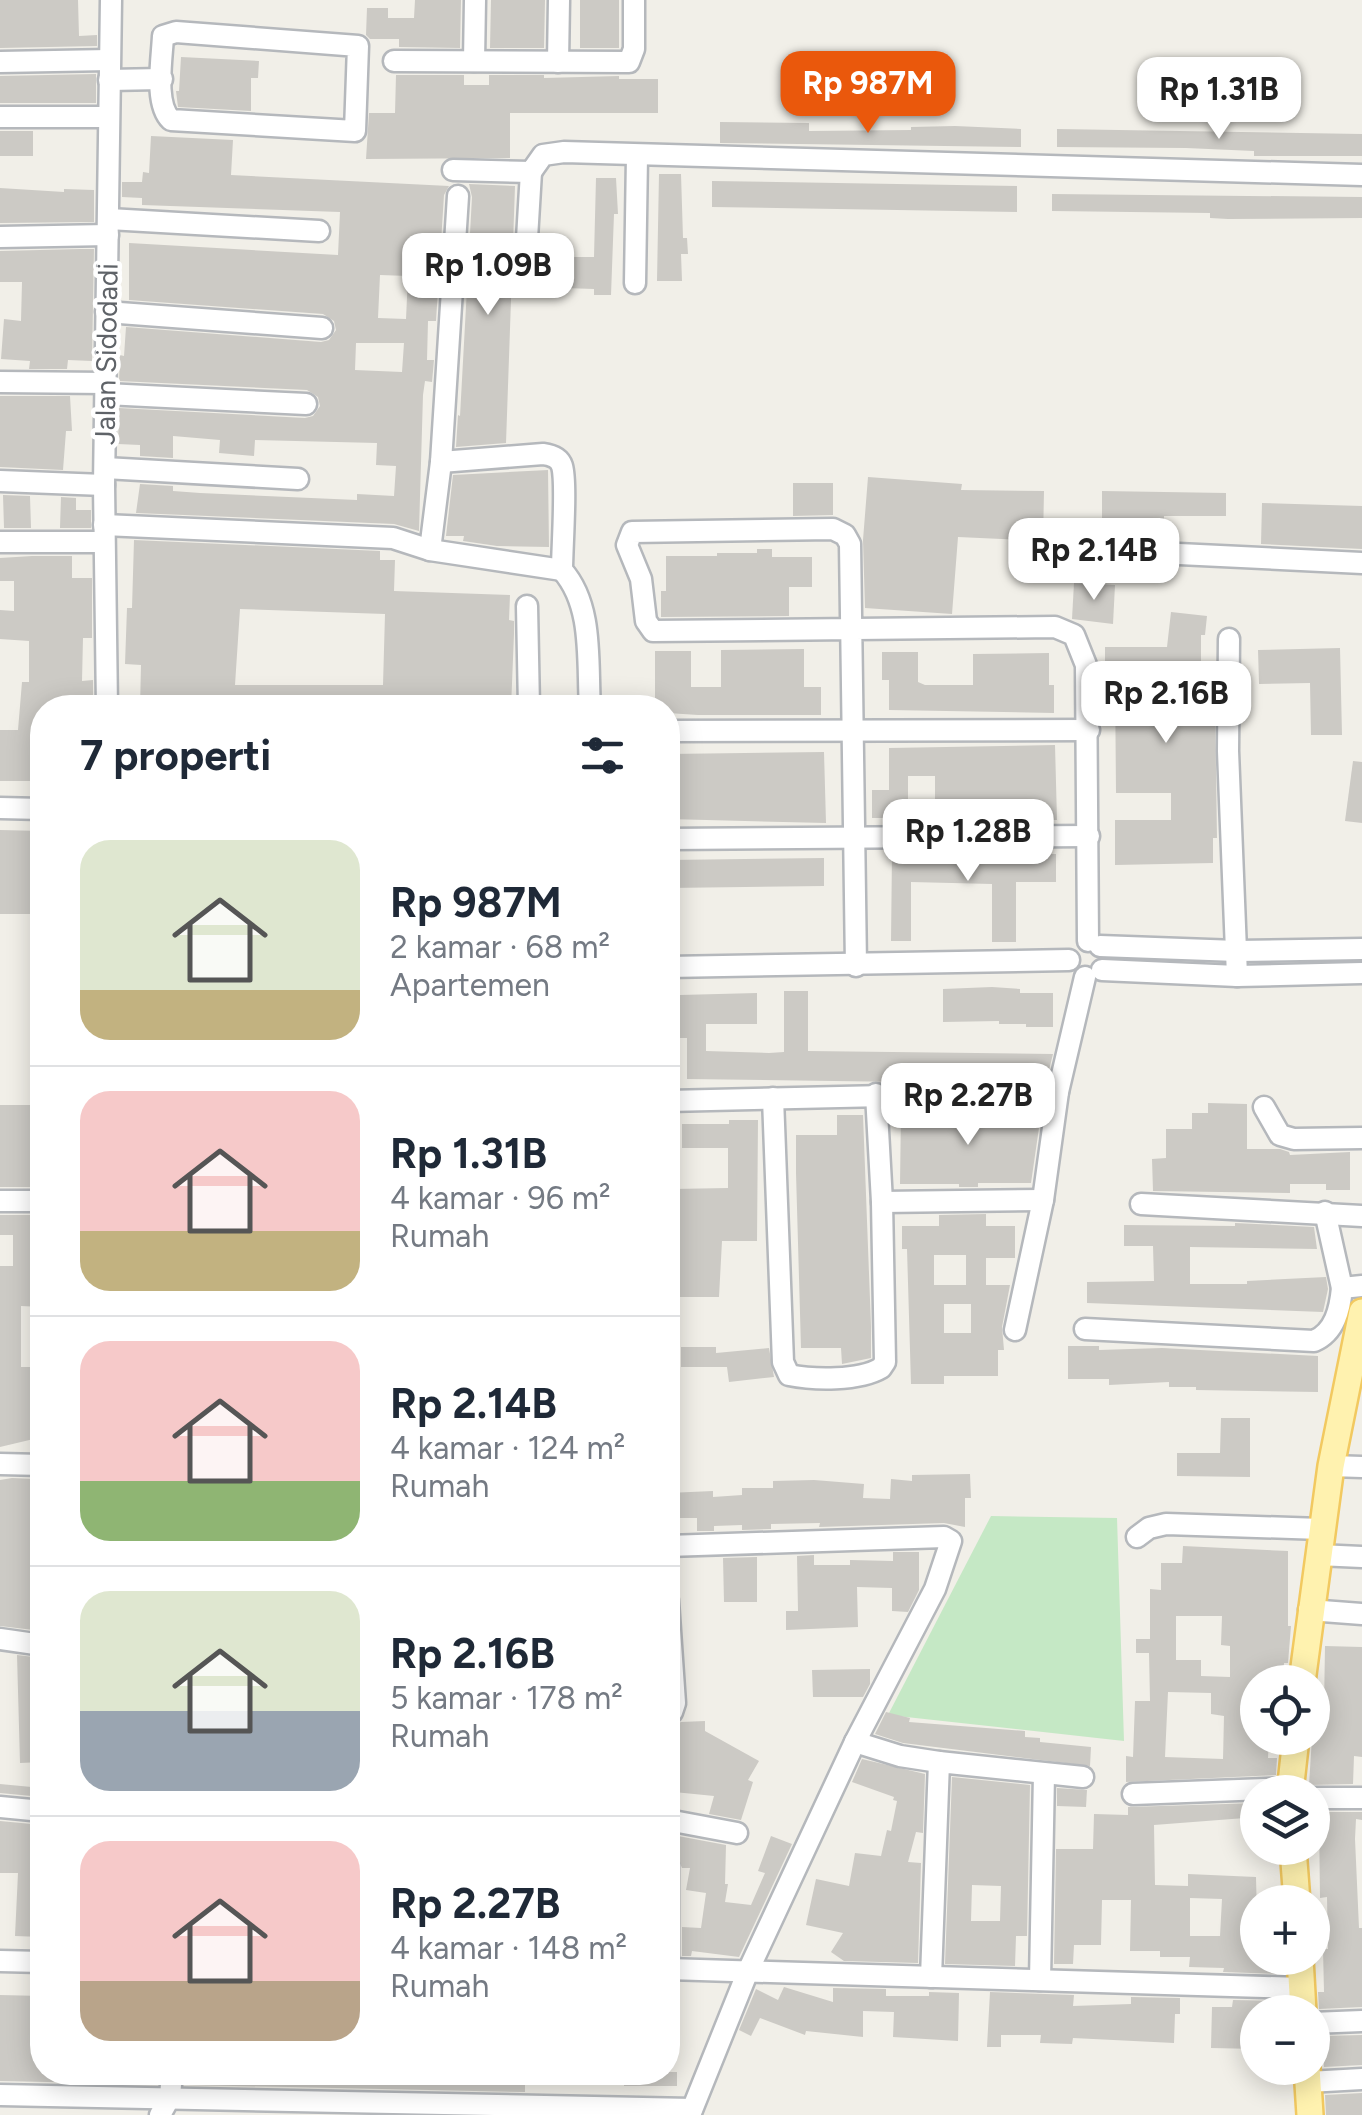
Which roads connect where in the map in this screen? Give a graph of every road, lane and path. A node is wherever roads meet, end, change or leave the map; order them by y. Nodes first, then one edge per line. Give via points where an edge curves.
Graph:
1 (111, 0) edge
2 (475, 0) edge
3 (559, 0) edge
4 (634, 0) edge
5 (474, 61) junction
6 (0, 62) edge
7 (394, 62) dead end
8 (558, 62) junction
9 (109, 70) junction
10 (162, 79) junction
11 (0, 117) edge
12 (108, 117) junction
13 (637, 156) junction
14 (453, 170) dead end
15 (531, 172) junction
16 (1362, 175) edge
17 (458, 196) dead end
18 (108, 227) junction
19 (319, 232) dead end
20 (0, 237) edge
21 (525, 272) dead end
22 (635, 283) dead end
23 (106, 312) junction
24 (322, 328) dead end
25 (0, 382) edge
26 (106, 389) junction
27 (306, 404) dead end
28 (442, 462) junction
29 (104, 477) junction
30 (298, 479) dead end
31 (0, 481) edge
32 (104, 533) junction
33 (0, 542) edge
34 (430, 550) junction
35 (1096, 550) dead end
36 (1362, 562) edge
37 (562, 570) junction
38 (527, 606) dead end
39 (850, 630) junction
40 (1229, 639) dead end
41 (107, 695) edge
42 (529, 695) edge
43 (589, 695) edge
44 (680, 730) edge
45 (1089, 730) junction
46 (853, 732) junction
47 (0, 808) edge
48 (30, 808) edge
49 (856, 836) junction
50 (1089, 836) junction
51 (680, 839) edge
52 (1094, 944) junction
53 (1362, 948) edge
54 (1238, 950) junction
55 (1069, 960) junction
56 (856, 966) junction
57 (680, 967) edge
58 (1093, 973) junction
59 (1362, 973) edge
60 (1238, 976) junction
61 (1058, 1092) junction
62 (876, 1094) junction
63 (773, 1098) junction
64 (680, 1101) edge
65 (1264, 1107) dead end
66 (1362, 1138) edge
67 (1043, 1200) junction
68 (0, 1201) edge
69 (30, 1201) edge
70 (882, 1202) junction
71 (1142, 1204) dead end
72 (1325, 1212) junction
73 (1362, 1216) edge
74 (1352, 1287) edge
75 (1362, 1312) edge
76 (1085, 1329) dead end
77 (1016, 1330) dead end
78 (0, 1464) edge
79 (30, 1465) edge
80 (1331, 1466) junction
81 (1362, 1467) edge
82 (1137, 1537) dead end
83 (1320, 1542) junction
84 (680, 1546) edge
85 (1362, 1556) edge
86 (1310, 1610) junction
87 (1362, 1614) edge
88 (0, 1638) edge
89 (30, 1644) edge
90 (1304, 1665) edge
91 (856, 1742) junction
92 (938, 1762) junction
93 (1044, 1774) junction
94 (1083, 1776) dead end
95 (1240, 1793) edge
96 (1133, 1794) dead end
97 (1330, 1796) edge
98 (1362, 1798) edge
99 (0, 1807) edge
100 (30, 1811) edge
101 (680, 1822) edge
102 (737, 1833) dead end
103 (0, 1961) edge
104 (30, 1962) edge
105 (680, 1969) edge
106 (748, 1971) junction
107 (931, 1977) junction
108 (1040, 1980) junction
109 (1240, 1995) edge
110 (1362, 2020) edge
111 (1330, 2022) edge
112 (1330, 2077) edge
113 (1362, 2080) edge
114 (1308, 2085) edge
115 (0, 2095) edge
116 (40, 2106) edge
117 (158, 2106) edge
118 (235, 2107) edge
119 (346, 2109) edge
120 (691, 2112) edge
121 (1310, 2115) edge

1 - 9 street, Jalan Sidodadi
2 - 5 street
3 - 8 street
4 - 8 street via 628,62
5 - 7 street
5 - 8 street
6 - 9 street
9 - 10 street
9 - 12 street, Jalan Sidodadi
10 - 10 street via 171,120 354,131 358,46 169,33
11 - 12 street
12 - 18 street, Jalan Sidodadi
13 - 15 street via 552,153 537,159
13 - 16 street
13 - 22 street
14 - 15 street
15 - 21 street
17 - 28 street
18 - 19 street
18 - 20 street
18 - 23 street, Jalan Sidodadi
23 - 24 street
23 - 26 street, Jalan Sidodadi
25 - 26 street
26 - 27 street
26 - 29 street, Jalan Sidodadi
28 - 34 street
28 - 37 street via 554,456 562,466
29 - 30 street
29 - 31 street
29 - 32 street, Jalan Sidodadi
32 - 33 street
32 - 34 street via 393,538
32 - 41 street, Jalan Sidodadi
34 - 37 street
35 - 36 street
37 - 43 street via 584,608
38 - 42 street
39 - 39 street via 850,544 839,530 629,534 653,632
39 - 45 street via 1064,628 1078,640 1086,665
39 - 46 street
40 - 54 street
44 - 46 street
45 - 46 street
45 - 50 street
46 - 49 street
47 - 48 street
49 - 50 street
49 - 51 street
49 - 56 street
50 - 52 street
52 - 54 street
52 - 55 street via 1074,948
52 - 58 street via 1105,955
53 - 54 street
54 - 60 street
55 - 56 street
55 - 58 street via 1072,969
56 - 57 street
58 - 60 street
58 - 61 street
59 - 60 street
61 - 62 street
61 - 67 street
62 - 63 street
62 - 70 street
63 - 64 street
63 - 70 street via 782,1354 790,1375 881,1368
65 - 66 street via 1280,1135
67 - 70 street
67 - 77 street
68 - 69 street
71 - 72 street
72 - 73 street
72 - 74 street
74 - 76 street via 1327,1333 1314,1341
75 - 80 main road
78 - 79 street
80 - 81 street
80 - 83 main road
82 - 83 street via 1166,1524
83 - 85 street
83 - 86 main road
84 - 91 street via 950,1538 935,1589
86 - 87 street
86 - 90 main road
88 - 89 street
91 - 92 street
91 - 106 street
92 - 93 street
92 - 107 street
93 - 94 street
93 - 108 street
95 - 96 street
97 - 98 street
99 - 100 street
101 - 102 street
103 - 104 street
105 - 106 street
106 - 107 street
106 - 120 street
107 - 108 street
108 - 109 street
110 - 111 street
112 - 113 street
114 - 121 main road
115 - 116 street
116 - 117 street
117 - 118 street
118 - 119 street
119 - 120 street

